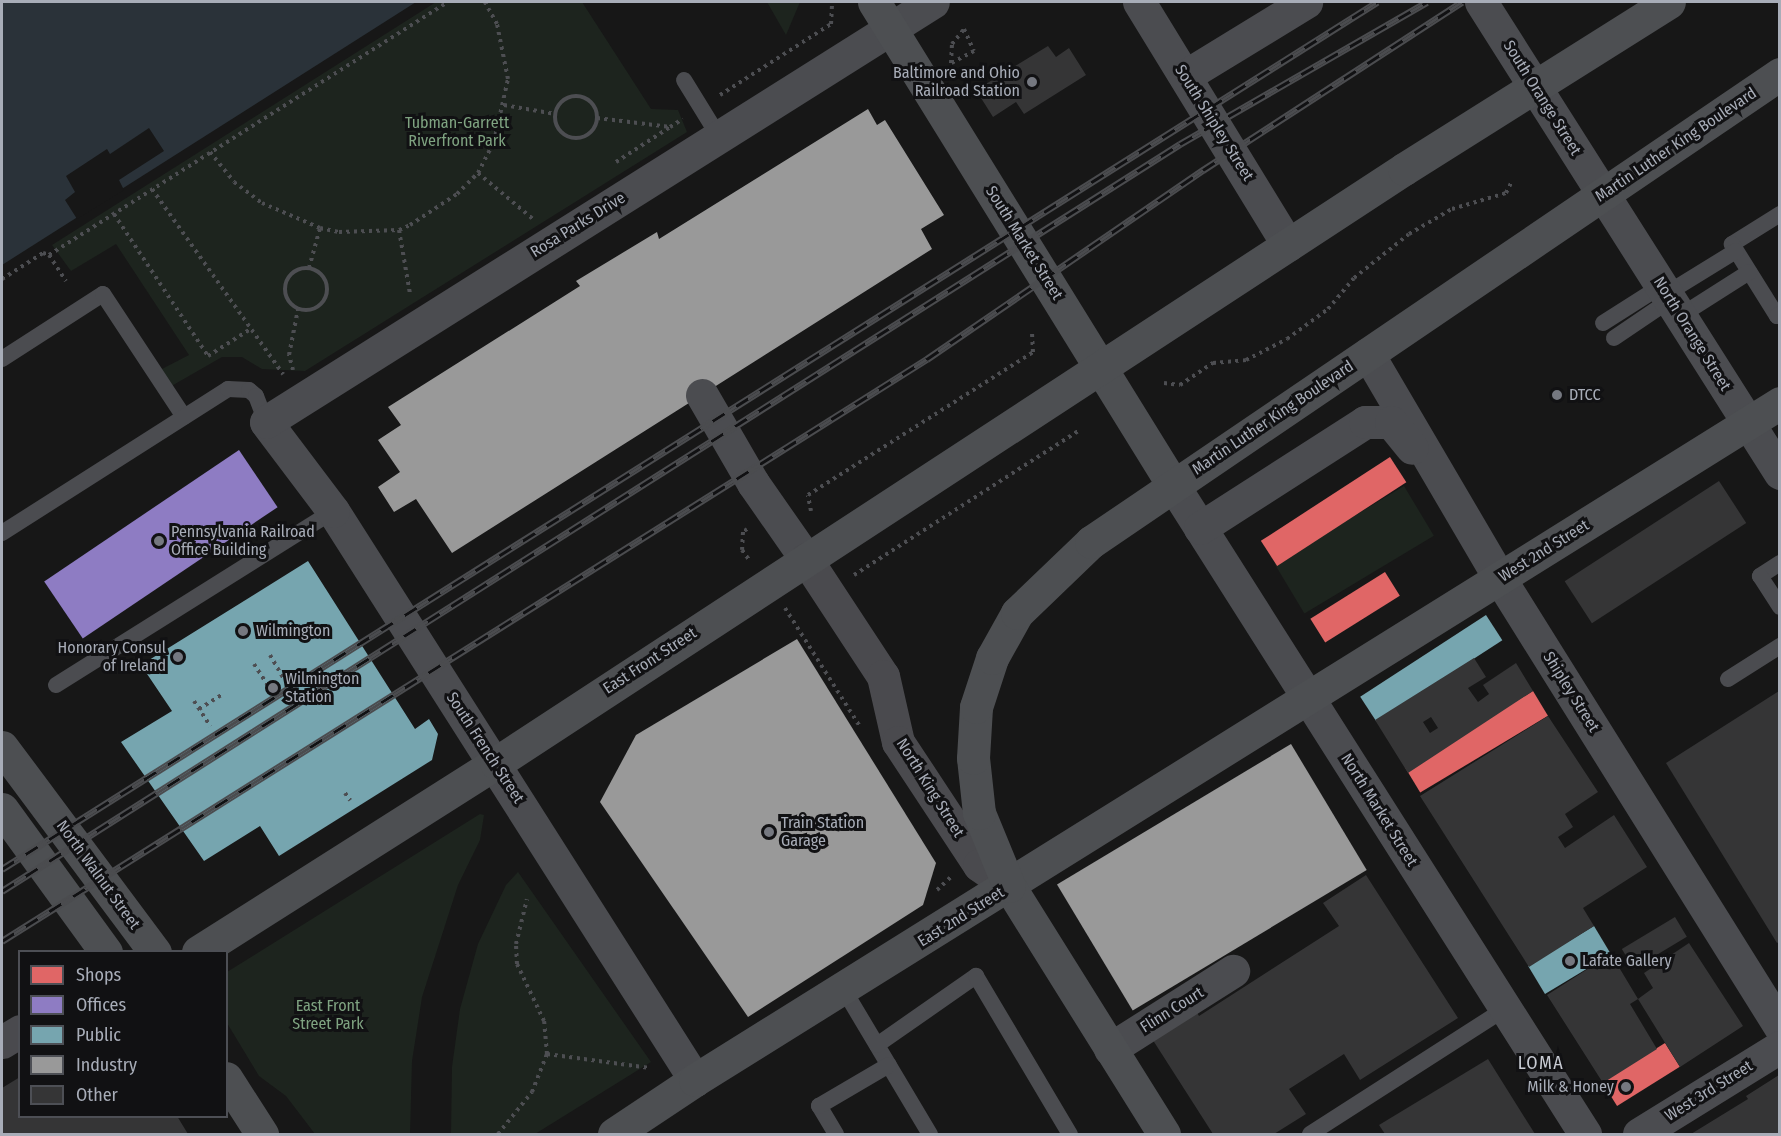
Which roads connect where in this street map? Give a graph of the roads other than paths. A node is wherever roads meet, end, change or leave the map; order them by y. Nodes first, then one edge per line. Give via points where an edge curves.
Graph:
1 (933, 2) edge
2 (1138, 2) edge
3 (1306, 2) edge
4 (1481, 2) edge
5 (1669, 2) edge
6 (882, 15) edge
7 (1779, 74) edge
8 (1185, 76) junction
9 (684, 80) dead end
10 (1535, 86) junction
11 (719, 137) junction
12 (1603, 194) junction
13 (1779, 214) edge
14 (1288, 245) junction
15 (1736, 251) junction
16 (1749, 272) junction
17 (1670, 299) junction
18 (1779, 314) edge
19 (1603, 323) dead end
20 (1614, 338) dead end
21 (1368, 354) junction
22 (2, 359) edge
23 (1100, 368) junction
24 (702, 396) dead end
25 (1779, 403) edge
26 (184, 417) junction
27 (266, 422) junction
28 (1748, 423) junction
29 (1779, 473) edge
30 (1173, 485) junction
31 (1457, 503) junction
32 (333, 511) junction
33 (1200, 528) junction
34 (2, 533) edge
35 (806, 559) junction
36 (1779, 563) edge
37 (1500, 579) junction
38 (1779, 607) edge
39 (1779, 646) edge
40 (1728, 679) dead end
41 (56, 685) dead end
42 (1308, 699) junction
43 (2, 747) edge
44 (496, 763) junction
45 (5, 813) edge
46 (1009, 886) junction
47 (105, 950) edge
48 (153, 950) edge
49 (200, 950) edge
50 (1233, 971) dead end
51 (844, 990) junction
52 (1505, 1008) junction
53 (1779, 1028) edge
54 (18, 1032) edge
55 (2, 1042) edge
56 (876, 1045) junction
57 (1779, 1047) edge
58 (1110, 1049) junction
59 (889, 1065) junction
60 (695, 1080) junction
61 (228, 1082) edge
62 (624, 1132) edge
63 (262, 1134) edge
64 (836, 1134) edge
65 (930, 1134) edge
66 (1070, 1134) edge
67 (1164, 1134) edge
68 (1310, 1134) edge
69 (1585, 1134) edge
70 (1639, 1134) edge

1 - 6 street
2 - 8 street, South Shipley Street
3 - 8 street
4 - 10 street, South Orange Street
5 - 10 main road
6 - 11 street, Rosa Parks Drive
6 - 23 main road, South Market Street
7 - 12 main road, Martin Luther King Boulevard
8 - 14 street, South Shipley Street
9 - 11 lane
10 - 12 street, South Orange Street
10 - 14 main road
11 - 27 street, Rosa Parks Drive
12 - 17 street, North Orange Street
12 - 21 main road, Martin Luther King Boulevard
13 - 15 lane via 1732,244
14 - 23 main road
15 - 16 lane
15 - 17 lane
16 - 17 lane
16 - 18 lane
17 - 19 lane
17 - 20 lane
17 - 28 street, North Orange Street
21 - 30 main road, Martin Luther King Boulevard
21 - 31 street, Shipley Street
22 - 26 lane via 103,294
23 - 30 main road, South Market Street
23 - 35 main road, East Front Street
24 - 35 street, North King Street via 772,512
25 - 28 main road, West 2nd Street
26 - 27 lane via 228,390 240,387 256,396
26 - 34 lane
27 - 32 street, South French Street
28 - 29 street, North Orange Street
28 - 37 main road, West 2nd Street
30 - 33 street, North Market Street
30 - 46 main road, Martin Luther King Boulevard via 1091,542 1055,574 1017,613 992,658 976,707 973,758 979,813
31 - 33 street via 1391,422 1379,419 1365,422
31 - 37 street, Shipley Street
32 - 41 lane
32 - 44 street, South French Street
33 - 42 street, North Market Street
35 - 44 main road, East Front Street
35 - 46 street, North King Street via 883,676 897,742 979,865
36 - 38 lane via 1760,576
37 - 42 main road, West 2nd Street
37 - 53 street, Shipley Street
39 - 40 lane
42 - 46 main road, East 2nd Street
42 - 52 street, North Market Street
43 - 48 main road, North Walnut Street
44 - 49 main road, East Front Street
44 - 60 street, South French Street
45 - 47 main road
46 - 51 main road, East 2nd Street
46 - 58 main road, North King Street
50 - 58 street, Flinn Court
51 - 56 lane
51 - 60 main road, East 2nd Street
52 - 68 lane
52 - 69 street, North Market Street
54 - 55 street
56 - 59 lane
56 - 66 lane via 976,976
57 - 70 street, West 3rd Street
58 - 67 main road, North King Street
59 - 64 lane via 819,1106
59 - 65 lane
60 - 62 main road, East 2nd Street
61 - 63 main road

